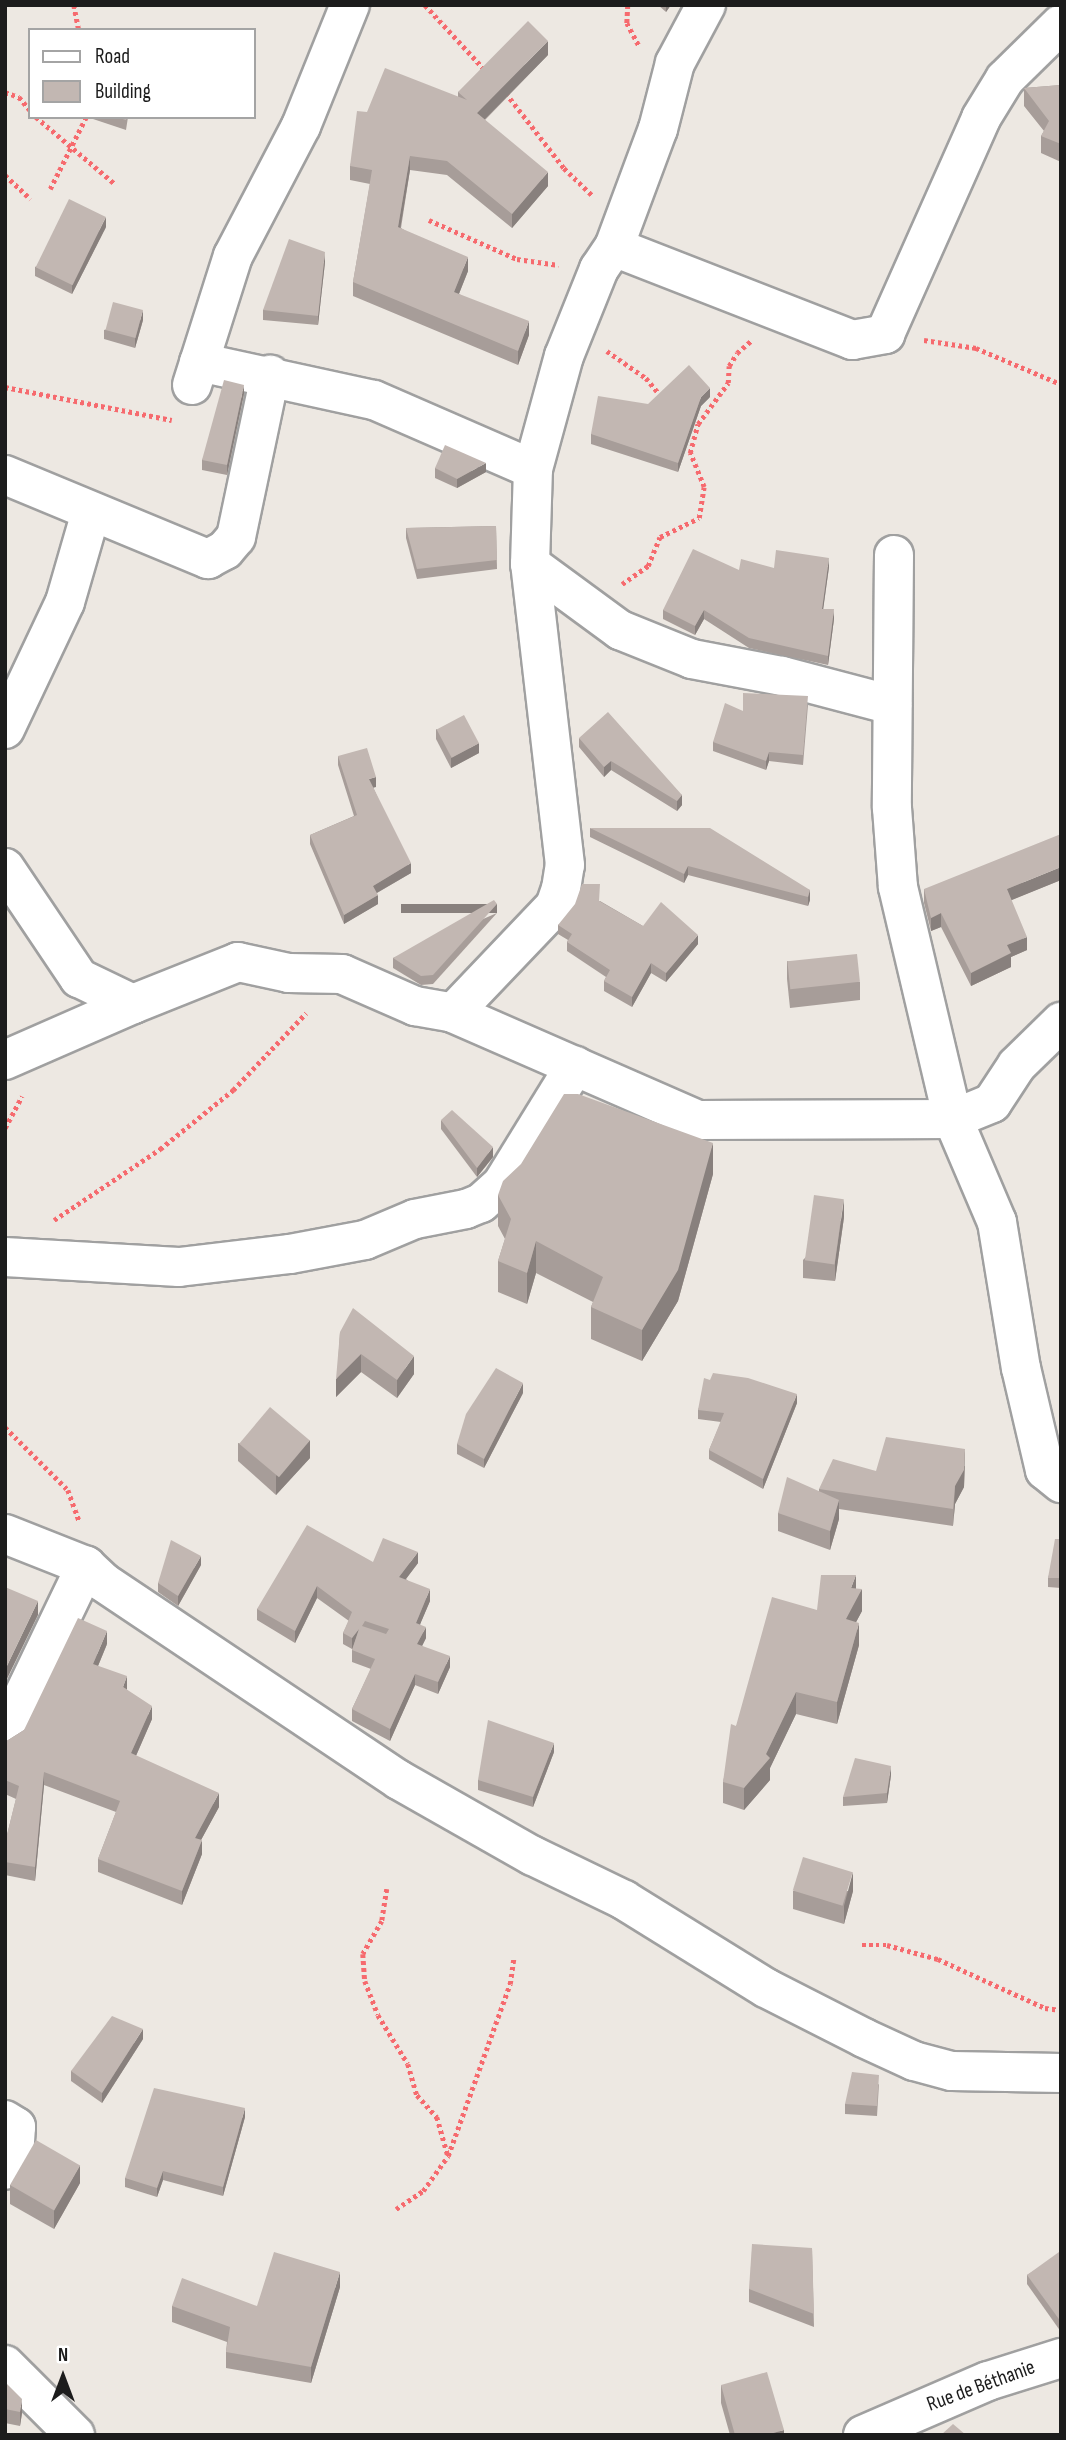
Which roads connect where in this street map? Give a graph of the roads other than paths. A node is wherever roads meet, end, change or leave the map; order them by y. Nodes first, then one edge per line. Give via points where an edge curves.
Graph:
1 (350, 5) edge
2 (706, 5) edge
3 (1061, 24) edge
4 (614, 247) junction
5 (270, 375) junction
6 (533, 468) junction
7 (5, 475) edge
8 (90, 512) junction
9 (894, 555) dead end
10 (530, 564) junction
11 (892, 705) junction
12 (5, 729) edge
13 (5, 868) edge
14 (133, 1004) junction
15 (453, 1013) junction
16 (1061, 1022) edge
17 (5, 1060) edge
18 (575, 1066) junction
19 (953, 1119) junction
20 (5, 1257) edge
21 (1061, 1483) edge
22 (5, 1534) edge
23 (86, 1566) junction
24 (5, 1734) edge
25 (1061, 2073) edge
26 (5, 2120) edge
27 (5, 2170) edge
28 (1061, 2358) edge
29 (5, 2365) edge
30 (75, 2435) edge
31 (863, 2435) edge

1 - 5 street via 301,126 233,256 196,374
2 - 4 street via 675,63 658,129
3 - 4 street via 1004,79 981,118 885,334 852,340
4 - 6 street via 564,356
5 - 6 street via 374,400
5 - 8 street via 236,537 225,550 208,559
6 - 10 street
7 - 8 street
8 - 12 street via 65,602
9 - 11 street
10 - 11 street via 620,630 692,659 782,676
10 - 15 street via 565,865 561,889 555,906
11 - 19 street via 898,887
13 - 14 street via 79,978
14 - 15 street via 238,962 289,972 342,974 415,1006
14 - 17 street
15 - 18 street
16 - 19 street via 1017,1065 992,1103
18 - 19 street via 698,1120
18 - 20 street via 502,1184 481,1203 466,1209 415,1219 365,1240 179,1267
19 - 21 street via 997,1222 1021,1368 1042,1458 1045,1470
22 - 23 street
23 - 24 street
23 - 25 street via 103,1582 399,1780 533,1856 624,1900 765,1987 914,2061 985,2074
26 - 27 street via 16,2127 14,2154
28 - 31 street, Rue de Béthanie via 988,2381
29 - 30 street

